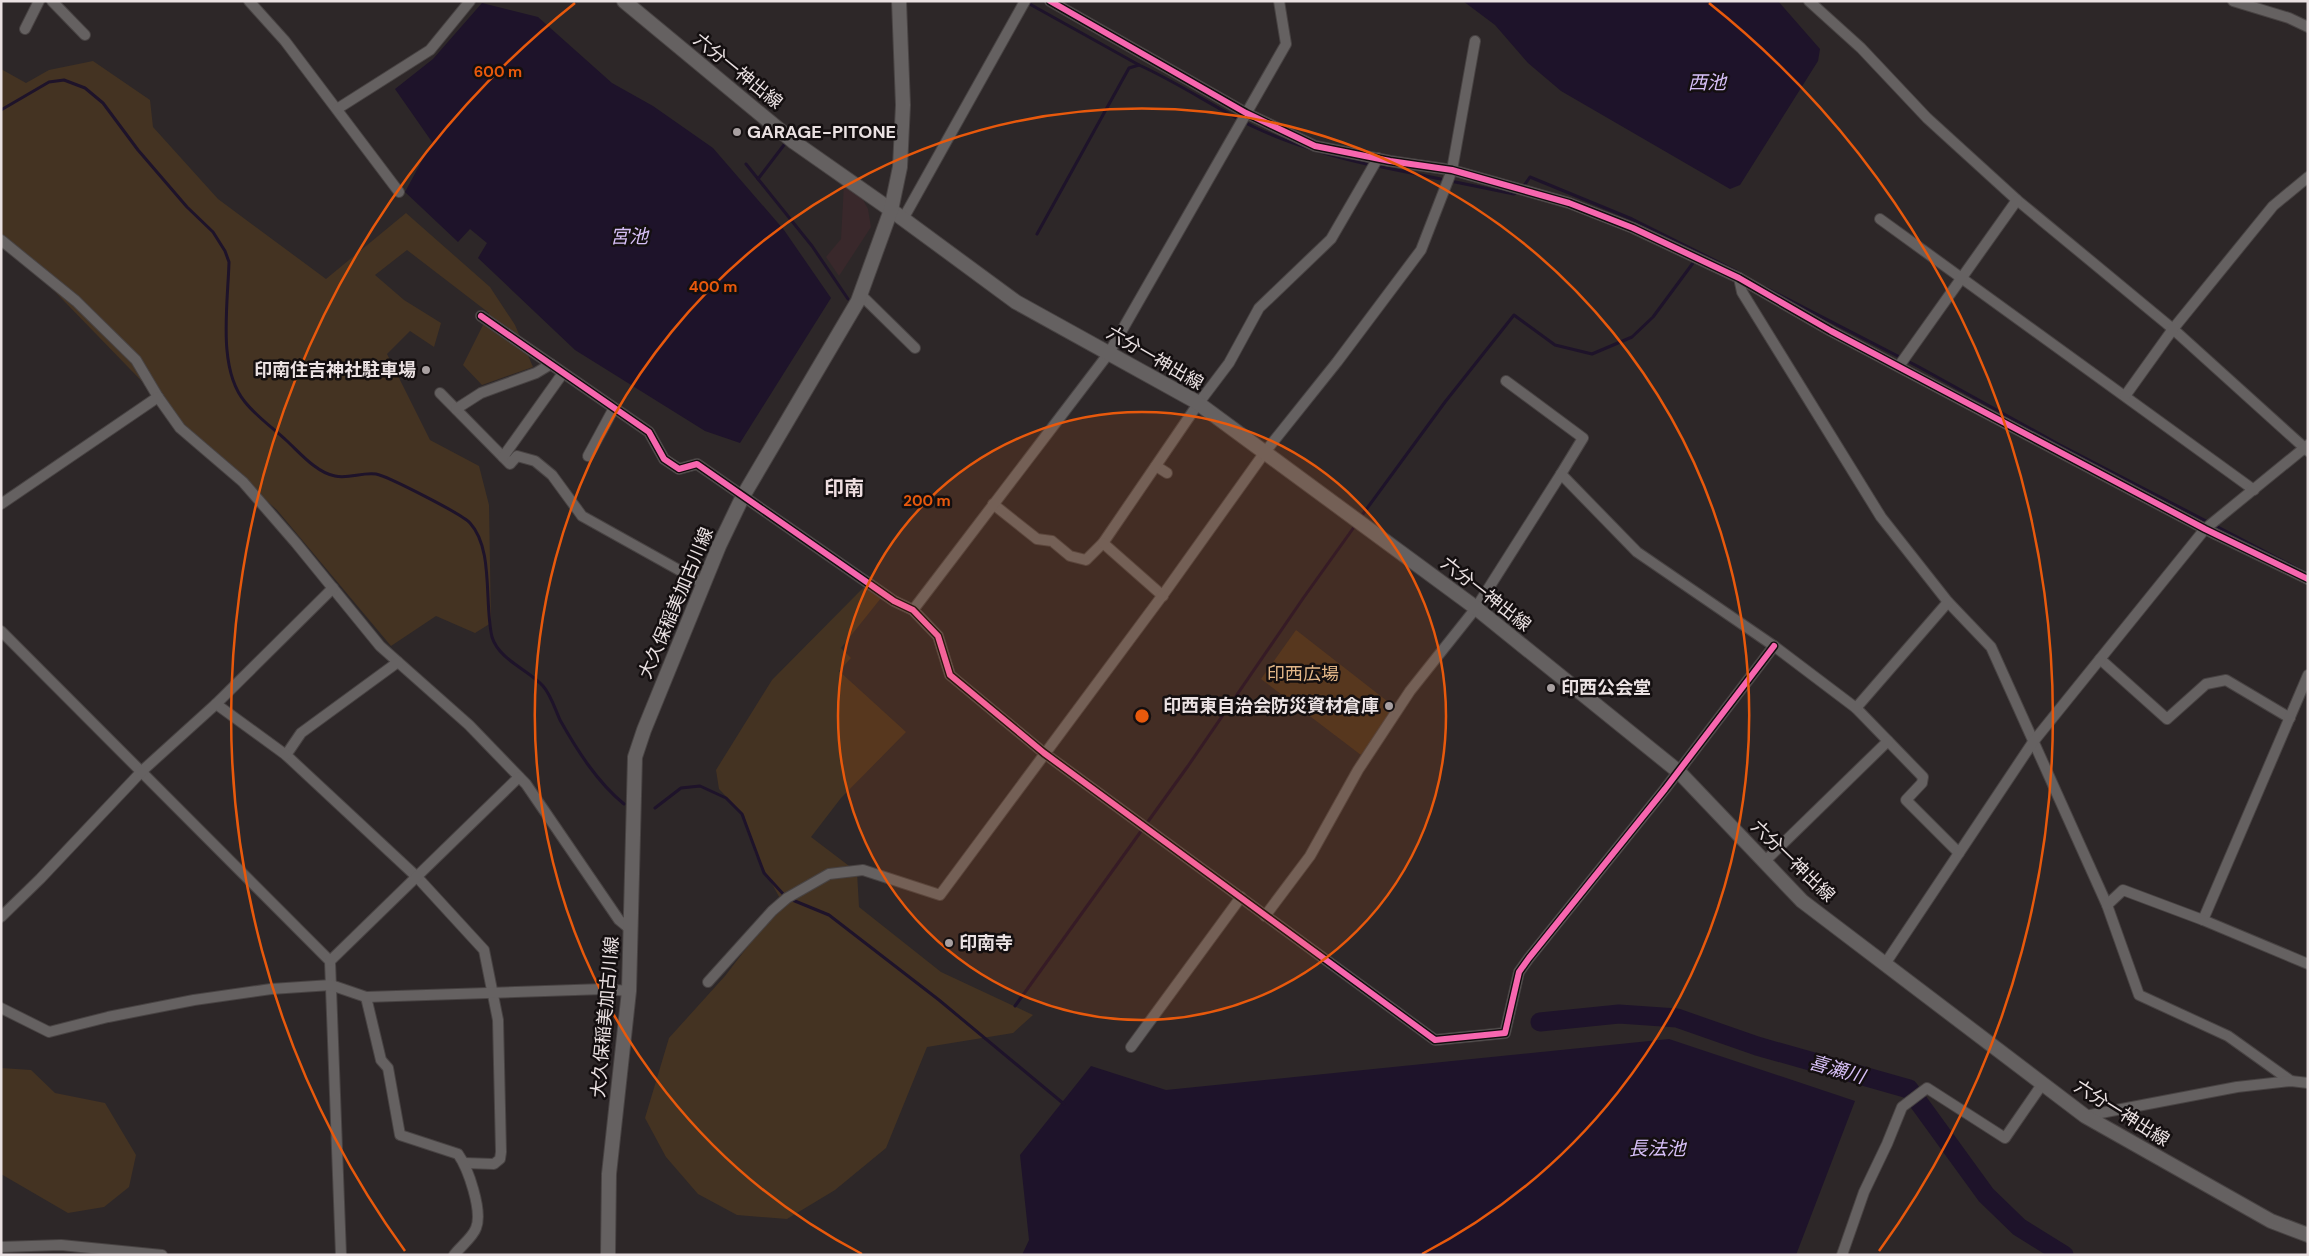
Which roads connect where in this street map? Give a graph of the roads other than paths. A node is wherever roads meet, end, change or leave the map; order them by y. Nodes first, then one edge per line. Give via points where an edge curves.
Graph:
1 (39, 1) edge
2 (52, 1) edge
3 (249, 1) edge
4 (470, 1) edge
5 (624, 1) edge
6 (899, 1) edge
7 (1025, 1) edge
8 (1050, 1) edge
9 (1279, 1) edge
10 (1809, 1) edge
11 (2233, 1) edge
12 (2308, 27) edge
13 (25, 29) dead end
14 (85, 35) dead end
15 (1475, 41) dead end
16 (337, 109) junction
17 (1246, 113) junction
18 (1378, 158) junction
19 (1452, 170) junction
20 (2308, 177) edge
21 (399, 192) dead end
22 (2017, 200) junction
23 (891, 210) junction
24 (903, 219) junction
25 (1880, 220) dead end
26 (1, 240) edge
27 (1739, 278) junction
28 (1961, 278) junction
29 (860, 294) junction
30 (480, 316) dead end
31 (2173, 329) junction
32 (915, 348) dead end
33 (1109, 353) junction
34 (550, 364) junction
35 (1899, 366) junction
36 (563, 373) junction
37 (1506, 381) dead end
38 (440, 393) dead end
39 (2124, 396) junction
40 (158, 397) junction
41 (1198, 404) junction
42 (614, 408) junction
43 (456, 409) junction
44 (2307, 448) edge
45 (1265, 452) junction
46 (503, 456) junction
47 (588, 456) dead end
48 (1156, 466) junction
49 (1167, 474) dead end
50 (1561, 474) junction
51 (2254, 490) junction
52 (743, 496) junction
53 (1, 504) edge
54 (994, 504) junction
55 (2206, 529) junction
56 (1104, 543) junction
57 (2308, 579) edge
58 (704, 584) junction
59 (333, 588) junction
60 (1163, 596) junction
61 (1948, 602) junction
62 (1476, 608) junction
63 (913, 610) junction
64 (1, 631) edge
65 (1774, 646) junction
66 (2100, 659) junction
67 (398, 662) junction
68 (2308, 675) edge
69 (216, 704) junction
70 (1856, 708) junction
71 (2290, 718) junction
72 (1888, 741) junction
73 (2033, 742) junction
74 (1044, 753) junction
75 (286, 755) junction
76 (142, 772) junction
77 (1678, 772) junction
78 (519, 777) junction
79 (1959, 853) junction
80 (1764, 862) junction
81 (417, 877) junction
82 (1241, 897) junction
83 (2107, 904) junction
84 (1265, 916) junction
85 (1, 917) edge
86 (2203, 920) junction
87 (631, 930) junction
88 (330, 961) junction
89 (1885, 964) junction
90 (2308, 964) edge
91 (708, 982) dead end
92 (331, 985) junction
93 (629, 991) junction
94 (494, 993) junction
95 (366, 997) junction
96 (1, 1008) edge
97 (1131, 1047) dead end
98 (2291, 1082) junction
99 (2043, 1083) junction
100 (2308, 1083) edge
101 (2085, 1116) junction
102 (464, 1163) junction
103 (2308, 1235) edge
104 (1, 1247) edge
105 (162, 1255) edge
106 (341, 1255) edge
107 (454, 1255) edge
108 (608, 1255) edge
109 (1842, 1255) edge

1 - 13 street
2 - 14 street
3 - 16 street via 286,41
4 - 16 street via 430,50
5 - 23 main road, 六分一神出線 via 794,142
6 - 23 main road, 大久保稲美加古川線 via 903,105 900,167
7 - 24 street
8 - 17 street
9 - 17 street via 1286,44
10 - 22 street via 1861,48 1927,118
11 - 12 street
15 - 19 street
16 - 21 street
17 - 18 street via 1314,146
17 - 33 street
18 - 19 street
18 - 41 street via 1330,239 1259,308 1229,364
19 - 27 street via 1570,202
19 - 45 street via 1421,250
20 - 31 street via 2273,206
22 - 28 street
22 - 31 street
23 - 24 main road, 六分一神出線
23 - 29 main road, 大久保稲美加古川線
24 - 33 main road, 六分一神出線 via 1016,302
25 - 28 street
26 - 40 street via 76,301 136,360
27 - 35 street
27 - 61 street via 1742,292 1881,517
28 - 35 street
28 - 39 street
29 - 32 street
29 - 52 main road, 大久保稲美加古川線
30 - 34 street
31 - 39 street
31 - 44 street
33 - 41 main road, 六分一神出線
33 - 54 street
34 - 36 street
34 - 43 street via 536,373 481,393
35 - 55 street
36 - 42 street
36 - 46 street
37 - 50 street via 1583,438
38 - 43 street
39 - 51 street
40 - 53 street
40 - 59 street via 180,428 243,482
41 - 45 main road, 六分一神出線
41 - 48 street
42 - 47 street
42 - 52 street via 649,432 664,459 679,469 697,464
43 - 46 street
44 - 51 street
45 - 60 street
45 - 62 main road, 六分一神出線
46 - 58 street via 510,464 517,456 535,461 552,475 582,516
48 - 49 street
48 - 56 street
50 - 62 street
50 - 65 street via 1637,552
51 - 55 street
52 - 58 main road, 大久保稲美加古川線
52 - 63 street via 894,601
54 - 56 street via 1036,539 1052,541 1070,556 1086,560
54 - 63 street
55 - 57 street
55 - 66 street
56 - 60 street
58 - 87 main road, 大久保稲美加古川線 via 636,757
59 - 67 street via 380,646
59 - 69 street
60 - 74 street
61 - 70 street
61 - 73 street via 1991,647
62 - 77 main road, 六分一神出線
62 - 84 street via 1410,692 1358,770 1310,856
63 - 74 street via 938,636 950,675
64 - 76 street
65 - 70 street
65 - 77 street
66 - 71 street via 2167,718 2206,684 2226,680
66 - 73 street
67 - 75 street via 301,733
67 - 78 street via 468,725
68 - 71 street
69 - 75 street
69 - 76 street
70 - 72 street
71 - 86 street
72 - 79 street via 1923,777 1922,783 1906,800
72 - 80 street
73 - 79 street
73 - 83 street
74 - 82 street
74 - 91 street via 940,895 863,870 829,874 787,898 772,911
75 - 81 street
76 - 85 street
76 - 88 street
77 - 80 main road, 六分一神出線
77 - 84 street via 1519,972 1505,1033 1435,1040
78 - 81 street
78 - 87 street via 619,920
79 - 89 street
80 - 89 main road, 六分一神出線 via 1802,901
81 - 88 street
81 - 94 street via 484,950
82 - 84 street
82 - 97 street
83 - 86 street via 2123,890
83 - 98 street via 2140,996 2228,1036
86 - 90 street
87 - 93 main road, 大久保稲美加古川線
88 - 92 street
89 - 99 main road, 六分一神出線
92 - 95 street
92 - 96 street via 271,989 194,1000 49,1032
92 - 106 street
93 - 94 street
93 - 108 main road, 大久保稲美加古川線 via 609,1174
94 - 95 street
94 - 102 street via 498,1020 500,1159 494,1164
95 - 102 street via 381,1060 388,1068 400,1135 458,1154
98 - 100 street
98 - 101 street via 2236,1087
99 - 101 main road, 六分一神出線
99 - 109 street via 2005,1138 1926,1088 1907,1102 1864,1192
101 - 103 main road, 六分一神出線 via 2271,1221
102 - 107 street via 478,1214 476,1229
104 - 105 street via 61,1245

